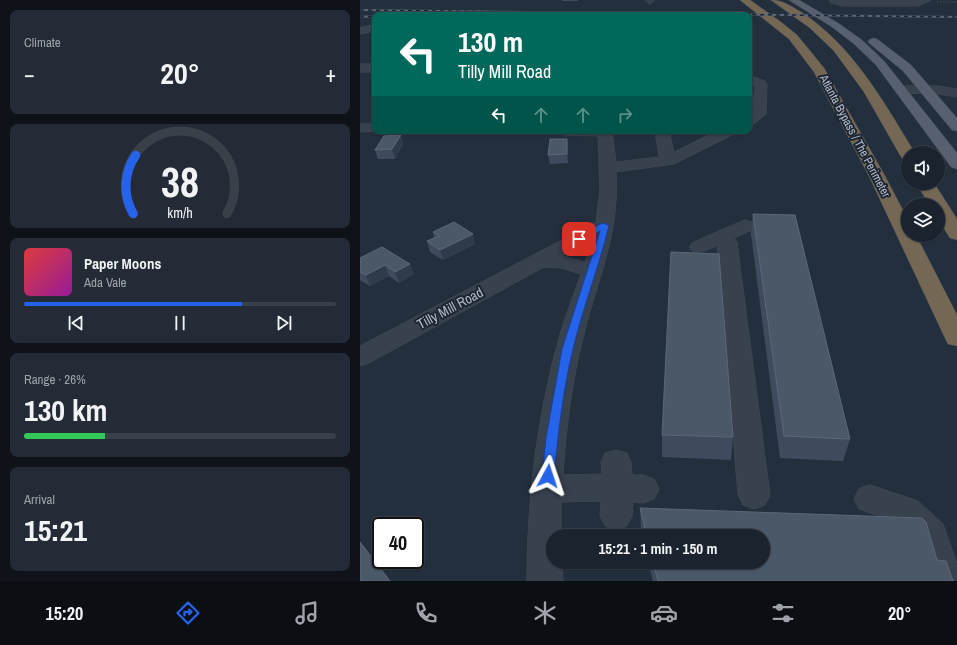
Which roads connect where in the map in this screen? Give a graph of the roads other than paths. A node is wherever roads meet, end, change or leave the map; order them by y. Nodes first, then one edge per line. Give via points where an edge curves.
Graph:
1 (744, 0) edge
2 (775, 0) edge
3 (793, 0) edge
4 (805, 0) edge
5 (834, 1) edge
6 (926, 1) edge
7 (360, 27) edge
8 (372, 27) edge
9 (372, 28) edge
10 (360, 31) edge
11 (360, 68) edge
12 (372, 68) edge
13 (957, 87) edge
14 (754, 90) edge
15 (901, 90) junction
16 (932, 90) junction
17 (957, 93) edge
18 (752, 119) edge
19 (957, 127) edge
20 (360, 128) edge
21 (372, 128) edge
22 (606, 134) edge
23 (663, 134) edge
24 (705, 136) edge
25 (903, 146) edge
26 (668, 161) junction
27 (957, 164) edge
28 (617, 168) junction
29 (930, 190) edge
30 (605, 225) junction
31 (745, 226) dead end
32 (957, 234) edge
33 (722, 237) junction
34 (699, 247) dead end
35 (540, 260) junction
36 (592, 271) junction
37 (957, 338) edge
38 (360, 357) edge
39 (623, 488) dead end
40 (547, 489) junction
41 (754, 495) dead end
42 (870, 499) dead end
43 (545, 581) edge
44 (945, 581) edge

1 - 37 highway, Atlanta Bypass / The Perimeter via 792,37 820,71 877,176
2 - 25 highway via 838,48 858,73
3 - 15 main road via 858,42 880,63
4 - 16 main road via 883,48
5 - 6 street
7 - 8 street
9 - 10 street
11 - 12 street
13 - 16 street via 947,86
14 - 18 street via 758,114
15 - 16 street
15 - 27 main road
16 - 17 street
16 - 19 main road
20 - 21 street
22 - 28 street
23 - 26 street
24 - 26 street
26 - 28 street
28 - 30 street via 609,194
29 - 32 highway
30 - 35 street, Tilly Mill Road
30 - 36 street
31 - 33 street
33 - 34 street
33 - 41 street via 727,242
35 - 36 street via 563,262
35 - 38 street, Tilly Mill Road
36 - 40 street via 568,349 552,438
39 - 40 street
40 - 43 street
42 - 44 street via 907,511 931,534

